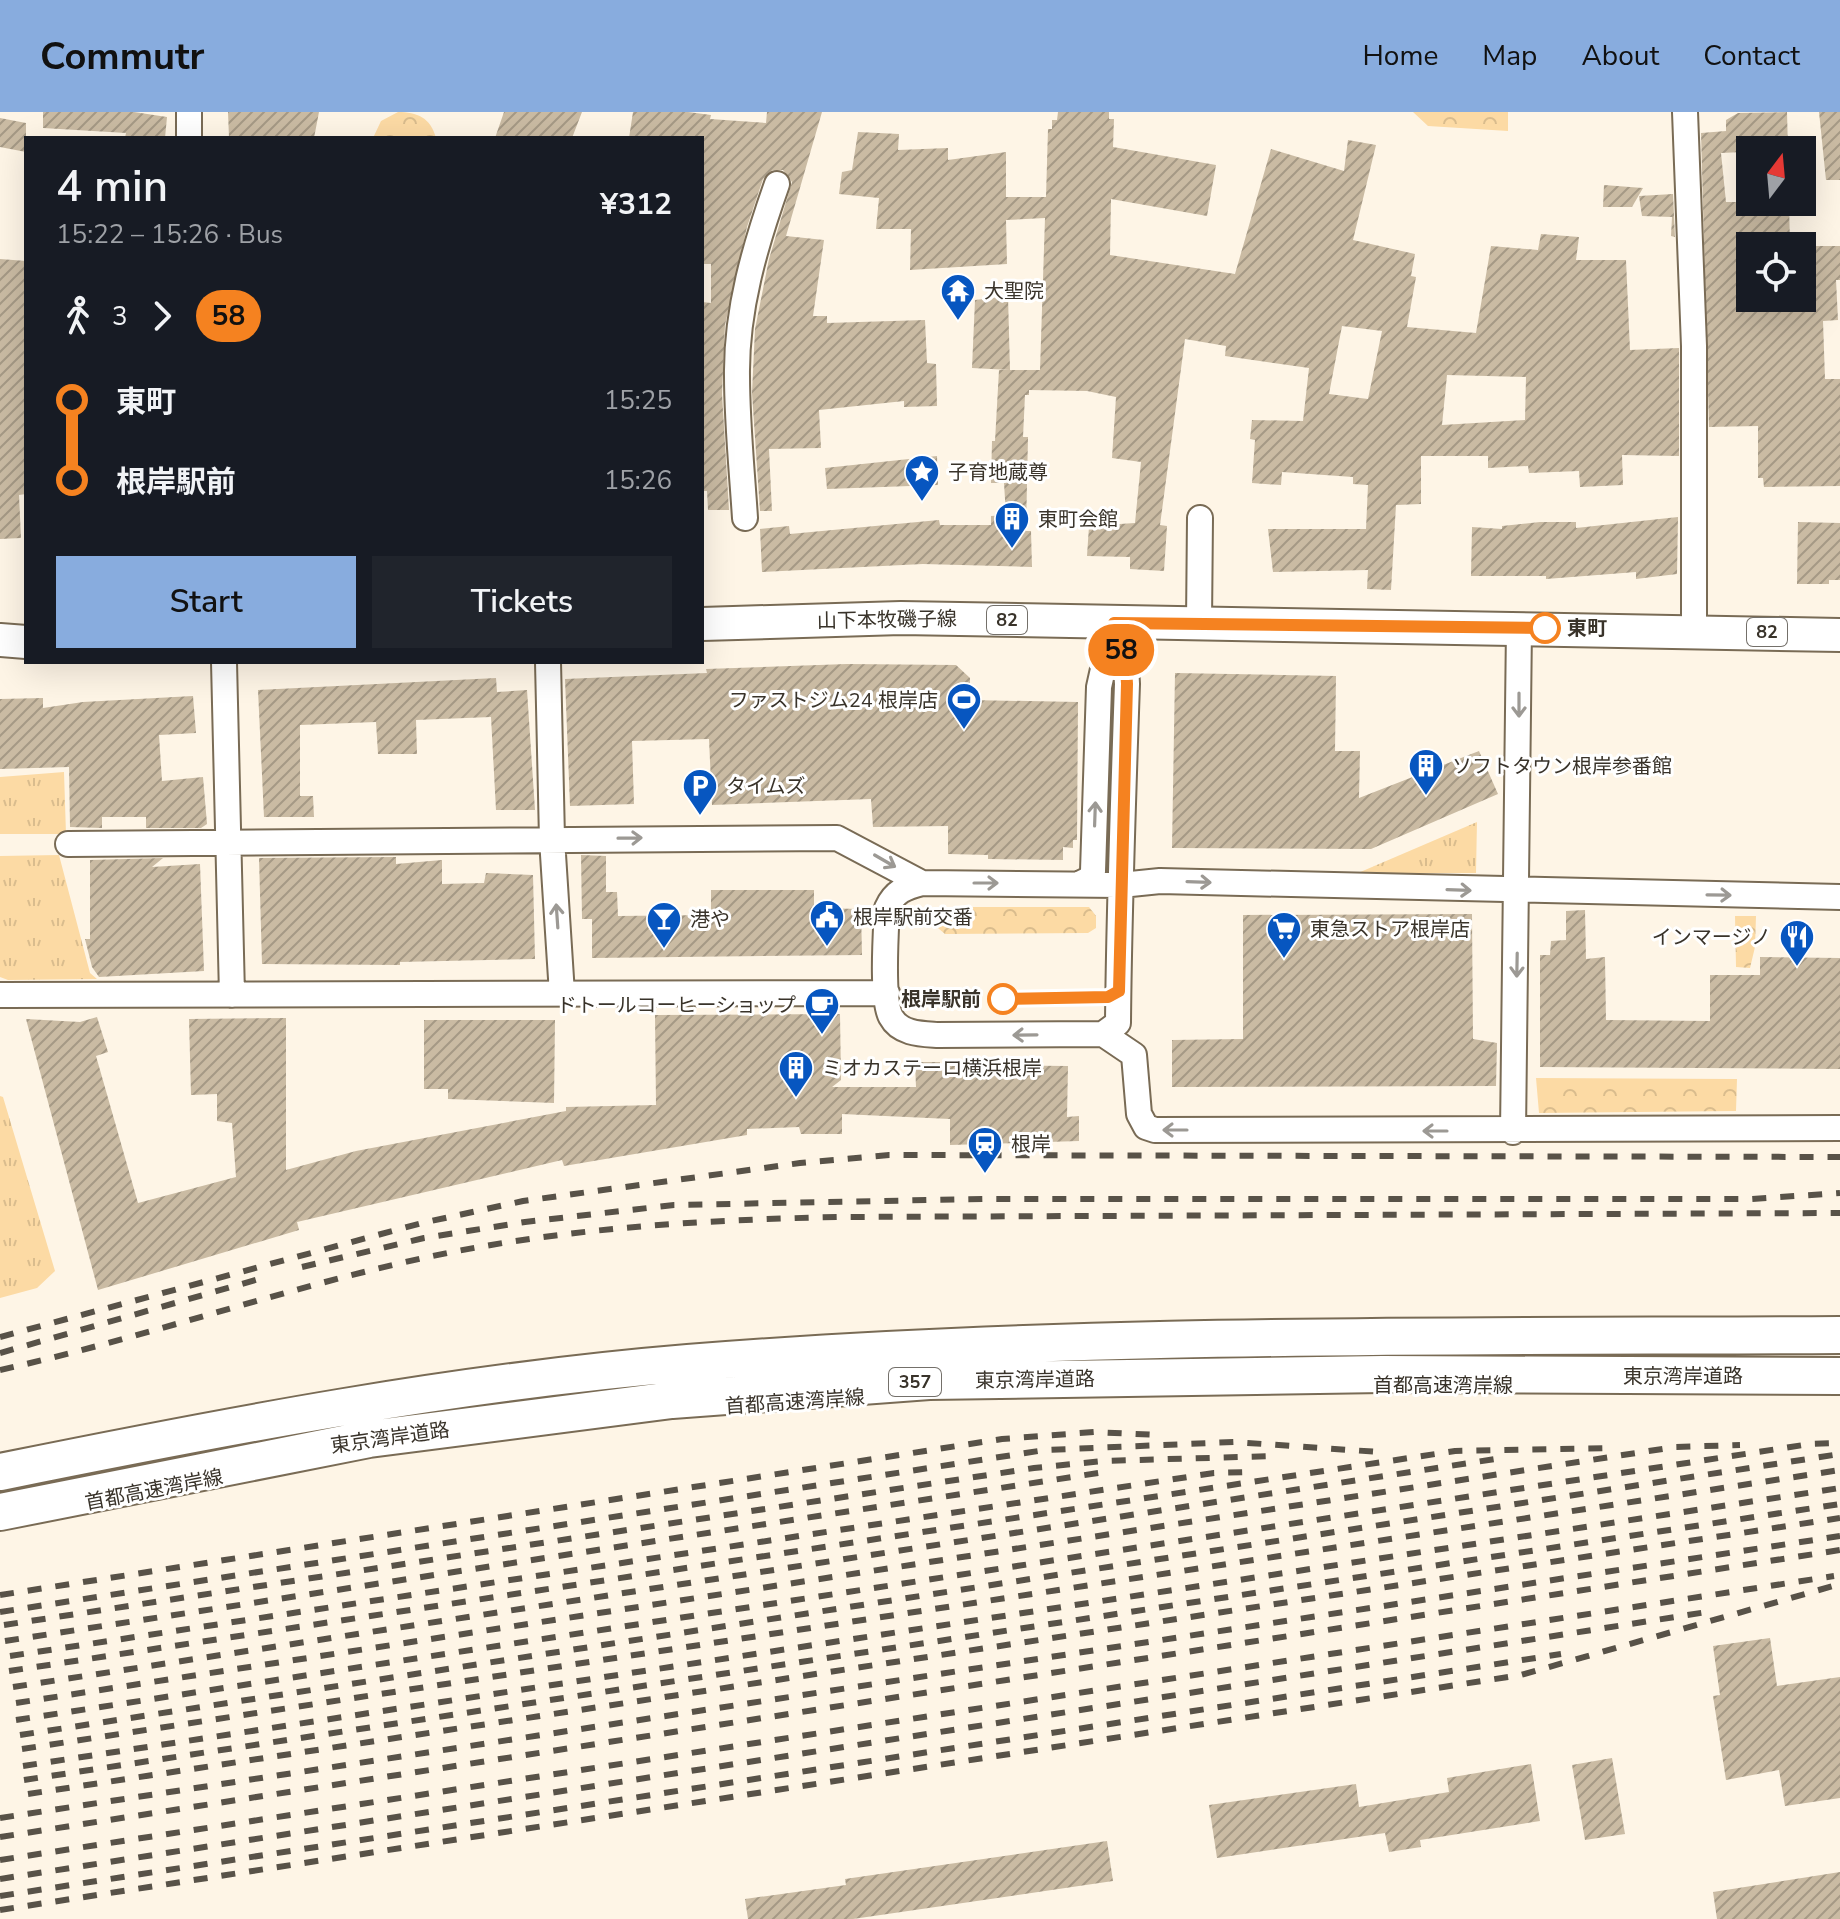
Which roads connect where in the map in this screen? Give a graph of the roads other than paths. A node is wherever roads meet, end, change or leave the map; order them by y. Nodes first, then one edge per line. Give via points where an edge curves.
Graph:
1 (189, 112) edge
2 (1685, 112) edge
3 (189, 136) edge
4 (777, 184) dead end
5 (745, 518) dead end
6 (1200, 518) dead end
7 (1199, 622) junction
8 (1114, 623) junction
9 (704, 624) edge
10 (1519, 627) junction
11 (1694, 630) junction
12 (1840, 635) edge
13 (0, 640) edge
14 (24, 642) edge
15 (224, 664) edge
16 (548, 664) edge
17 (552, 839) junction
18 (228, 841) junction
19 (68, 844) dead end
20 (922, 883) junction
21 (1079, 884) junction
22 (1121, 885) junction
23 (1518, 892) junction
24 (1840, 897) edge
25 (887, 993) junction
26 (562, 994) junction
27 (0, 995) edge
28 (232, 995) junction
29 (1103, 1034) junction
30 (1840, 1128) edge
31 (1513, 1132) junction
32 (1840, 1335) edge
33 (1840, 1344) edge
34 (1840, 1376) edge
35 (1840, 1386) edge
36 (0, 1472) edge
37 (0, 1480) edge
38 (0, 1512) edge
39 (0, 1523) edge

1 - 3 street
2 - 11 street via 1694,346
4 - 5 street via 745,293 739,338
6 - 7 street
7 - 8 main road, 山下本牧磯子線 / 82
7 - 10 main road, 山下本牧磯子線 / 82
8 - 9 main road, 山下本牧磯子線 / 82 via 901,618
21 -> 8 street via 1093,871 1099,687
8 - 22 street via 1127,684
10 - 11 main road, 山下本牧磯子線 / 82
10 -> 23 street
11 - 12 main road, 山下本牧磯子線 / 82
13 - 14 main road
15 - 18 street
16 - 17 street
17 - 18 street
17 -> 20 street via 837,838
26 -> 17 street
18 - 19 street
18 - 28 street
20 -> 21 street
20 - 25 street via 906,886 887,908
21 - 22 street
22 -> 23 street via 1160,881
22 - 29 street via 1118,1023
23 -> 24 street
23 -> 31 street
25 - 26 street
29 -> 25 street via 915,1033 891,1017
26 - 28 street
27 - 28 street
31 -> 29 street via 1155,1130 1146,1127 1139,1114 1134,1055
30 - 31 street
32 - 36 highway via 1161,1338 685,1364 237,1424
33 - 37 highway, 東京湾岸道路 / 357 via 1251,1345 839,1361 653,1376 284,1425
34 - 38 highway, 東京湾岸道路 / 357 via 1383,1374 929,1381 672,1400 369,1439
35 - 39 highway, 首都高速湾岸線 via 1294,1383 929,1393 710,1408 304,1461

